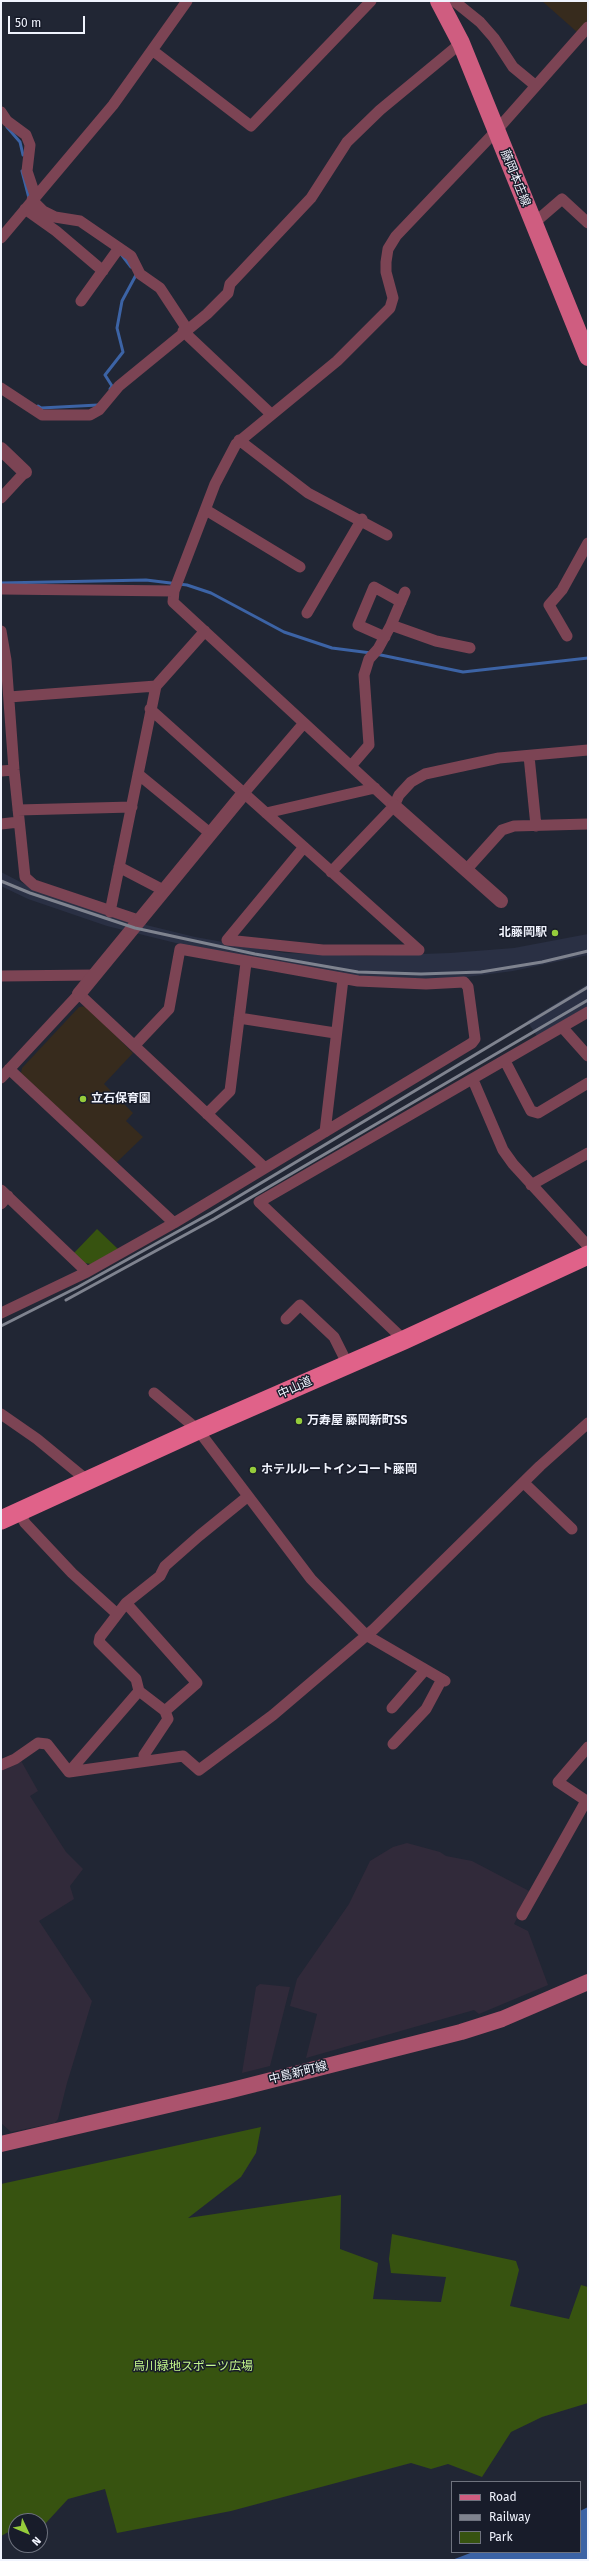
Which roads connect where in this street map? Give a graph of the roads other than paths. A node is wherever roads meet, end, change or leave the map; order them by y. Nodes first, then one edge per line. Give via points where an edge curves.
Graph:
1 (186, 1) edge
2 (371, 1) edge
3 (439, 1) edge
4 (454, 1) edge
5 (588, 27) edge
6 (460, 43) junction
7 (152, 50) junction
8 (536, 86) junction
9 (2, 117) edge
10 (496, 131) junction
11 (34, 197) junction
12 (25, 209) junction
13 (588, 223) edge
14 (533, 224) junction
15 (1, 238) edge
16 (119, 248) junction
17 (102, 271) junction
18 (81, 301) dead end
19 (185, 330) junction
20 (588, 357) edge
21 (1, 388) edge
22 (271, 414) junction
23 (239, 440) junction
24 (1, 449) edge
25 (25, 472) joint
26 (1, 498) edge
27 (206, 510) junction
28 (362, 519) junction
29 (387, 535) dead end
30 (588, 543) edge
31 (300, 567) dead end
32 (1, 589) edge
33 (174, 591) junction
34 (307, 613) dead end
35 (391, 625) junction
36 (1, 631) edge
37 (205, 631) junction
38 (567, 636) dead end
39 (385, 637) junction
40 (470, 648) dead end
41 (4, 660) edge
42 (156, 686) junction
43 (9, 698) junction
44 (150, 709) junction
45 (6, 716) edge
46 (304, 723) junction
47 (588, 750) edge
48 (529, 756) junction
49 (351, 766) junction
50 (14, 770) junction
51 (1, 771) edge
52 (138, 774) junction
53 (375, 788) junction
54 (244, 793) junction
55 (394, 806) junction
56 (132, 807) junction
57 (18, 810) junction
58 (266, 813) junction
59 (19, 822) junction
60 (1, 824) edge
61 (588, 824) edge
62 (536, 826) junction
63 (211, 834) junction
64 (304, 848) junction
65 (119, 867) junction
66 (466, 870) junction
67 (331, 872) junction
68 (165, 891) junction
69 (501, 901) dead end
70 (110, 912) junction
71 (141, 921) junction
72 (246, 962) junction
73 (96, 975) junction
74 (1, 976) edge
75 (343, 979) junction
76 (79, 994) junction
77 (588, 1012) edge
78 (239, 1018) junction
79 (562, 1027) junction
80 (335, 1033) junction
81 (135, 1045) junction
82 (588, 1056) edge
83 (505, 1061) junction
84 (9, 1069) junction
85 (1, 1078) edge
86 (473, 1080) junction
87 (588, 1083) edge
88 (208, 1114) junction
89 (324, 1132) junction
90 (588, 1152) edge
91 (265, 1168) junction
92 (531, 1185) junction
93 (3, 1196) edge
94 (174, 1223) junction
95 (588, 1246) edge
96 (588, 1255) edge
97 (87, 1272) junction
98 (1, 1313) edge
99 (286, 1319) dead end
100 (404, 1340) junction
101 (348, 1365) junction
102 (154, 1393) dead end
103 (1, 1414) edge
104 (588, 1423) edge
105 (198, 1430) junction
106 (88, 1481) junction
107 (524, 1484) junction
108 (247, 1497) junction
109 (19, 1512) junction
110 (1, 1520) edge
111 (572, 1529) dead end
112 (126, 1603) junction
113 (116, 1613) junction
114 (366, 1635) junction
115 (425, 1670) junction
116 (139, 1691) junction
117 (392, 1708) dead end
118 (165, 1711) junction
119 (394, 1744) dead end
120 (588, 1747) edge
121 (148, 1761) junction
122 (1, 1764) edge
123 (69, 1772) junction
124 (587, 1802) edge
125 (522, 1915) dead end
126 (588, 1982) edge
127 (2, 2142) edge

1 - 7 street
2 - 7 street via 251,126
3 - 6 main road, 藤岡本庄線
4 - 8 street via 480,22 513,67
5 - 8 street
6 - 10 main road, 藤岡本庄線
6 - 19 street via 380,110 347,142 311,198 230,284 228,293 207,314
7 - 11 street via 113,105
8 - 10 street
9 - 11 street via 26,135 30,145 27,171
10 - 14 main road, 藤岡本庄線
10 - 22 street via 396,236 388,249 386,272 393,298 390,308 337,361
11 - 12 street
11 - 16 street via 43,211 55,217 80,221
12 - 15 street
12 - 17 street via 56,231
13 - 14 street via 562,199
14 - 20 main road, 藤岡本庄線
16 - 17 street
16 - 19 street via 130,256 140,274 160,288
17 - 18 street
19 - 21 street via 119,386 99,410 90,415 42,415
19 - 22 street
22 - 23 street
23 - 27 street via 215,484
23 - 28 street via 308,492
24 - 25 street
25 - 26 street
27 - 31 street
27 - 33 street
28 - 29 street
28 - 34 street
30 - 38 street via 562,590 549,605
32 - 33 street
33 - 37 street via 173,602
35 - 39 street
35 - 39 street via 403,597 374,587 358,625
35 - 40 street
36 - 41 street
37 - 42 street
37 - 46 street
39 - 49 street via 369,659 364,675 369,744
41 - 43 street
42 - 43 street
42 - 44 street
43 - 45 street
44 - 52 street
44 - 54 street
45 - 50 street
46 - 49 street
46 - 54 street
47 - 48 street
48 - 55 street via 499,758 425,774 399,795
48 - 62 street
49 - 53 street
50 - 51 street
50 - 57 street
52 - 56 street
52 - 63 street
53 - 55 street
53 - 58 street
54 - 58 street
54 - 63 street
55 - 66 street
55 - 67 street
56 - 57 street
56 - 65 street
57 - 59 street
58 - 64 street
59 - 60 street
59 - 70 street via 27,880
61 - 62 street
62 - 66 street via 514,826 502,830
63 - 68 street
64 - 67 street
64 - 67 street via 227,940 324,950 419,950
65 - 68 street
65 - 70 street
66 - 69 street
68 - 71 street
70 - 71 street
71 - 73 street
72 - 75 street
72 - 78 street
72 - 81 street via 180,949 169,1009
73 - 74 street
73 - 76 street
75 - 80 street
75 - 89 street via 426,984 464,982 468,987 476,1039
76 - 81 street
76 - 84 street
77 - 79 street
78 - 80 street
78 - 88 street via 230,1091
79 - 82 street
79 - 83 street
80 - 89 street
81 - 88 street
83 - 86 street
83 - 87 street via 531,1111 538,1113
84 - 85 street
84 - 94 street
86 - 92 street via 504,1150
86 - 100 street via 260,1202
88 - 91 street
89 - 91 street
90 - 92 street
91 - 94 street
92 - 95 street
93 - 97 street
94 - 97 street
96 - 100 highway, 中山道
97 - 98 street
99 - 101 street via 300,1305 334,1337
100 - 101 highway, 中山道
101 - 105 highway, 中山道
102 - 105 street
103 - 106 street via 37,1439
104 - 107 street
105 - 106 highway, 中山道
105 - 108 street
106 - 109 highway, 中山道
107 - 111 street
107 - 114 street
108 - 112 street via 199,1536 165,1566 160,1576
108 - 114 street via 311,1579
109 - 110 highway, 中山道
109 - 113 street via 25,1523 72,1573
112 - 113 street
112 - 118 street via 197,1683
113 - 116 street via 99,1642 136,1680
114 - 115 street
114 - 121 street via 273,1715 200,1770 183,1756
115 - 117 street
115 - 119 street via 443,1680 426,1709
116 - 118 street
116 - 123 street
118 - 121 street via 168,1719 144,1755
120 - 124 street via 558,1782
121 - 123 street
122 - 123 street via 15,1759 38,1743 47,1744
124 - 125 street
126 - 127 main road, 中島新町線 via 502,2019 461,2032 228,2091

